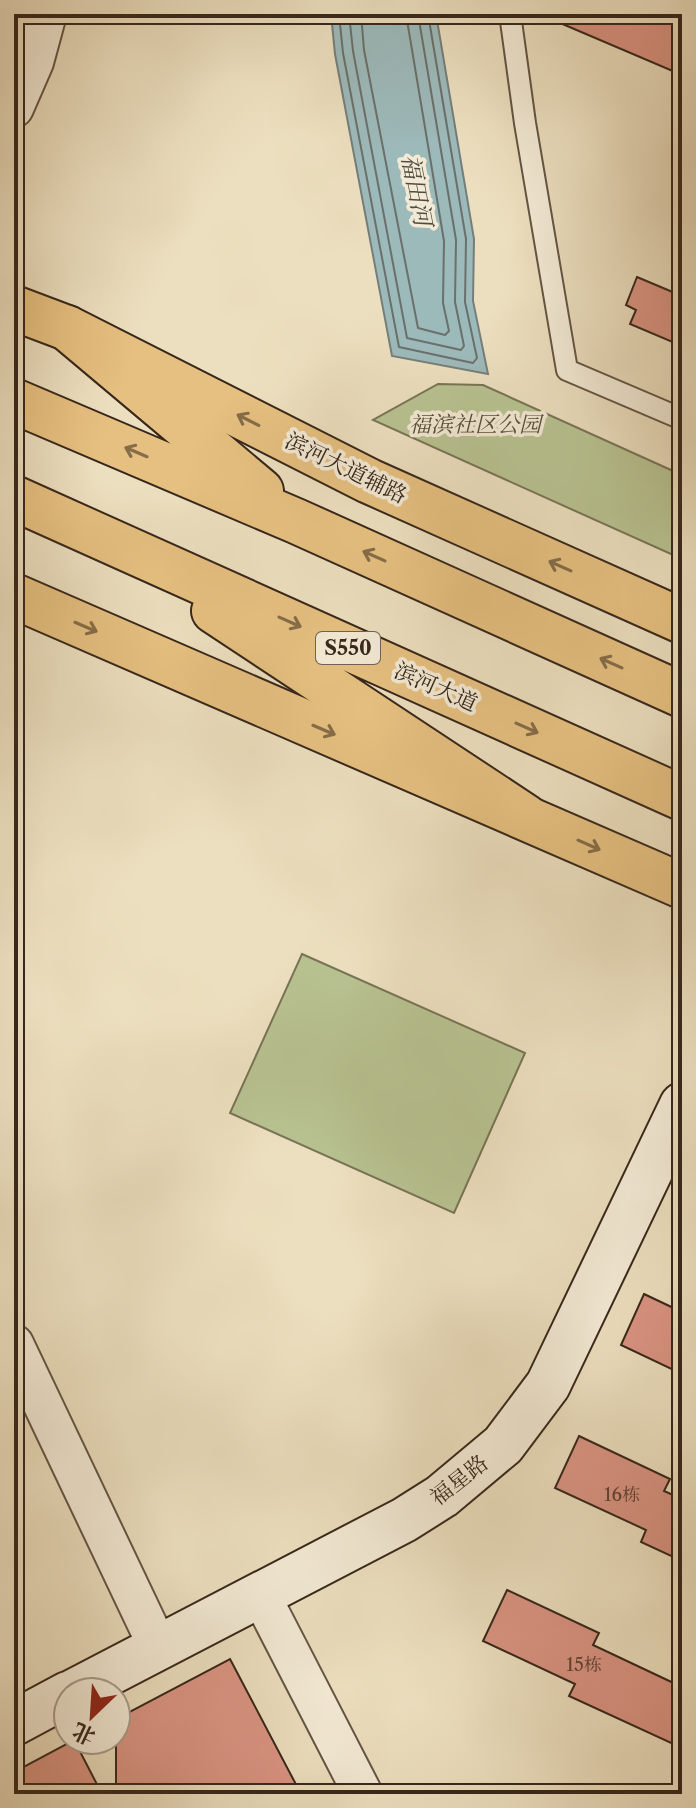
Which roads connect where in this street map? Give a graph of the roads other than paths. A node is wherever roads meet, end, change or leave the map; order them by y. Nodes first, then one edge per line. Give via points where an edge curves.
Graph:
1 (47, 14) edge
2 (510, 14) edge
3 (14, 108) edge
4 (14, 308) edge
5 (67, 328) junction
6 (14, 401) edge
7 (682, 419) edge
8 (14, 498) edge
9 (296, 521) junction
10 (105, 539) junction
11 (14, 596) edge
12 (682, 621) edge
13 (682, 695) edge
14 (682, 798) edge
15 (526, 817) junction
16 (682, 886) edge
17 (682, 1105) edge
18 (14, 1344) edge
19 (260, 1594) junction
20 (158, 1647) junction
21 (103, 1676) edge
22 (52, 1703) edge
23 (14, 1723) edge
24 (363, 1794) edge

1 - 3 street
2 - 7 lane via 567,370
4 - 5 main road, 滨河大道辅路
5 - 9 main road
12 -> 5 main road, 滨河大道辅路 via 369,481
9 -> 6 main road
8 - 10 main road, 滨河大道 / S550
13 -> 9 main road
10 -> 14 main road, 滨河大道 / S550
10 - 15 main road
11 -> 15 main road
15 -> 16 main road
17 - 19 main road, 福星路 via 569,1346 534,1406 503,1445 417,1512
18 - 20 street
19 - 20 main road, 福星路
19 - 24 street
20 - 21 main road, 福星路
22 - 23 main road, 福星路

